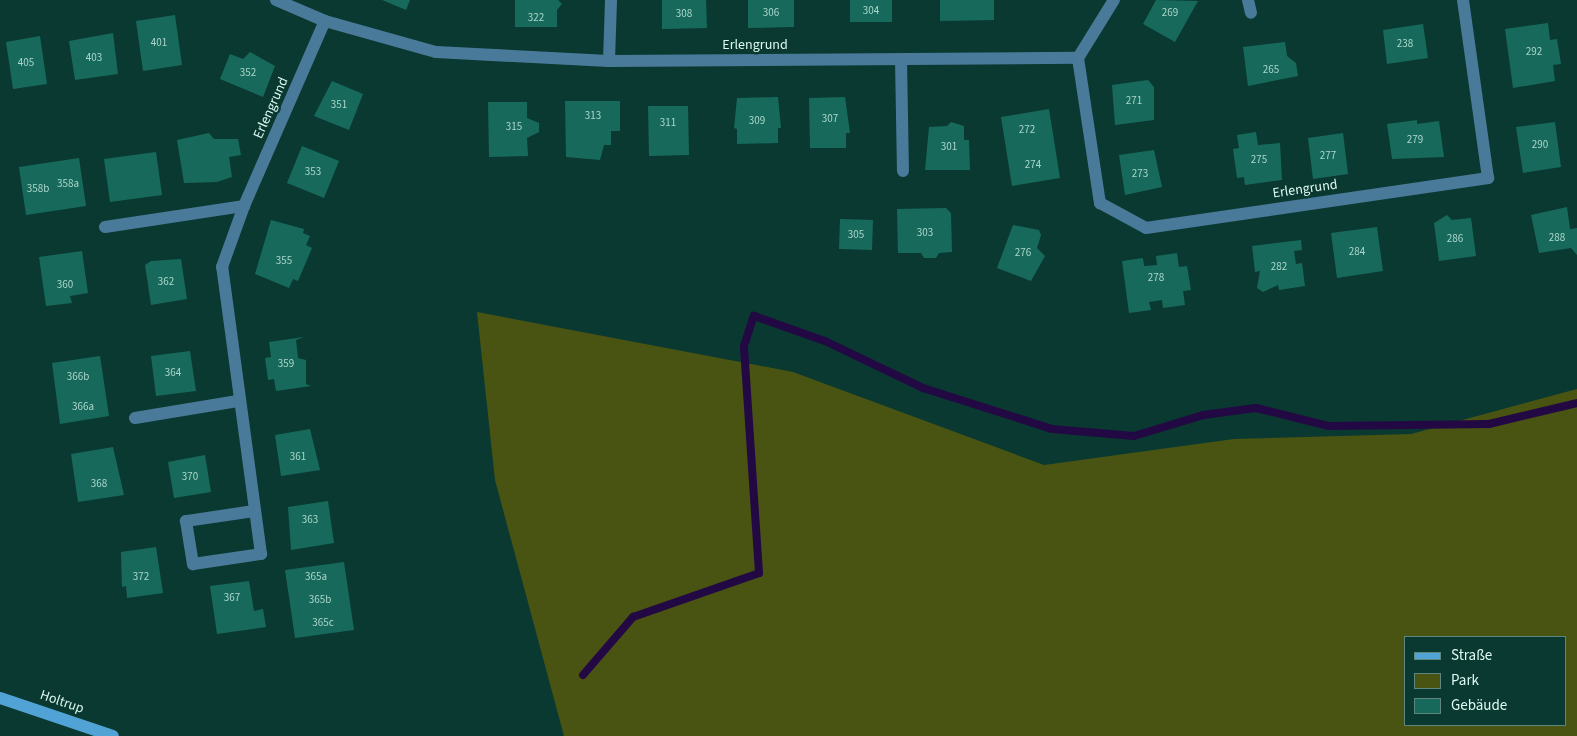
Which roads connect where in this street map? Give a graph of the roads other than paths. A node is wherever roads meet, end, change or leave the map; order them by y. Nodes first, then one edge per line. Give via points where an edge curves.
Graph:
1 (276, 0) edge
2 (611, 0) edge
3 (1114, 0) edge
4 (1248, 0) edge
5 (1463, 0) edge
6 (1251, 14) dead end
7 (325, 21) junction
8 (1078, 58) junction
9 (901, 59) junction
10 (609, 61) junction
11 (902, 171) dead end
12 (244, 206) junction
13 (105, 226) dead end
14 (238, 402) junction
15 (135, 418) dead end
16 (254, 511) junction
17 (0, 698) edge
18 (114, 736) edge

1 - 7 street, Erlengrund
2 - 10 street
3 - 8 street
4 - 6 street
5 - 8 street, Erlengrund via 1488,178 1146,228 1100,203
7 - 10 street, Erlengrund via 436,52
7 - 12 street, Erlengrund
8 - 9 street, Erlengrund
9 - 10 street, Erlengrund
9 - 11 street
12 - 13 street
12 - 14 street, Erlengrund via 222,267
14 - 15 street
14 - 16 street, Erlengrund
16 - 16 street, Erlengrund via 261,554 193,564 186,521
17 - 18 main road, Holtrup

